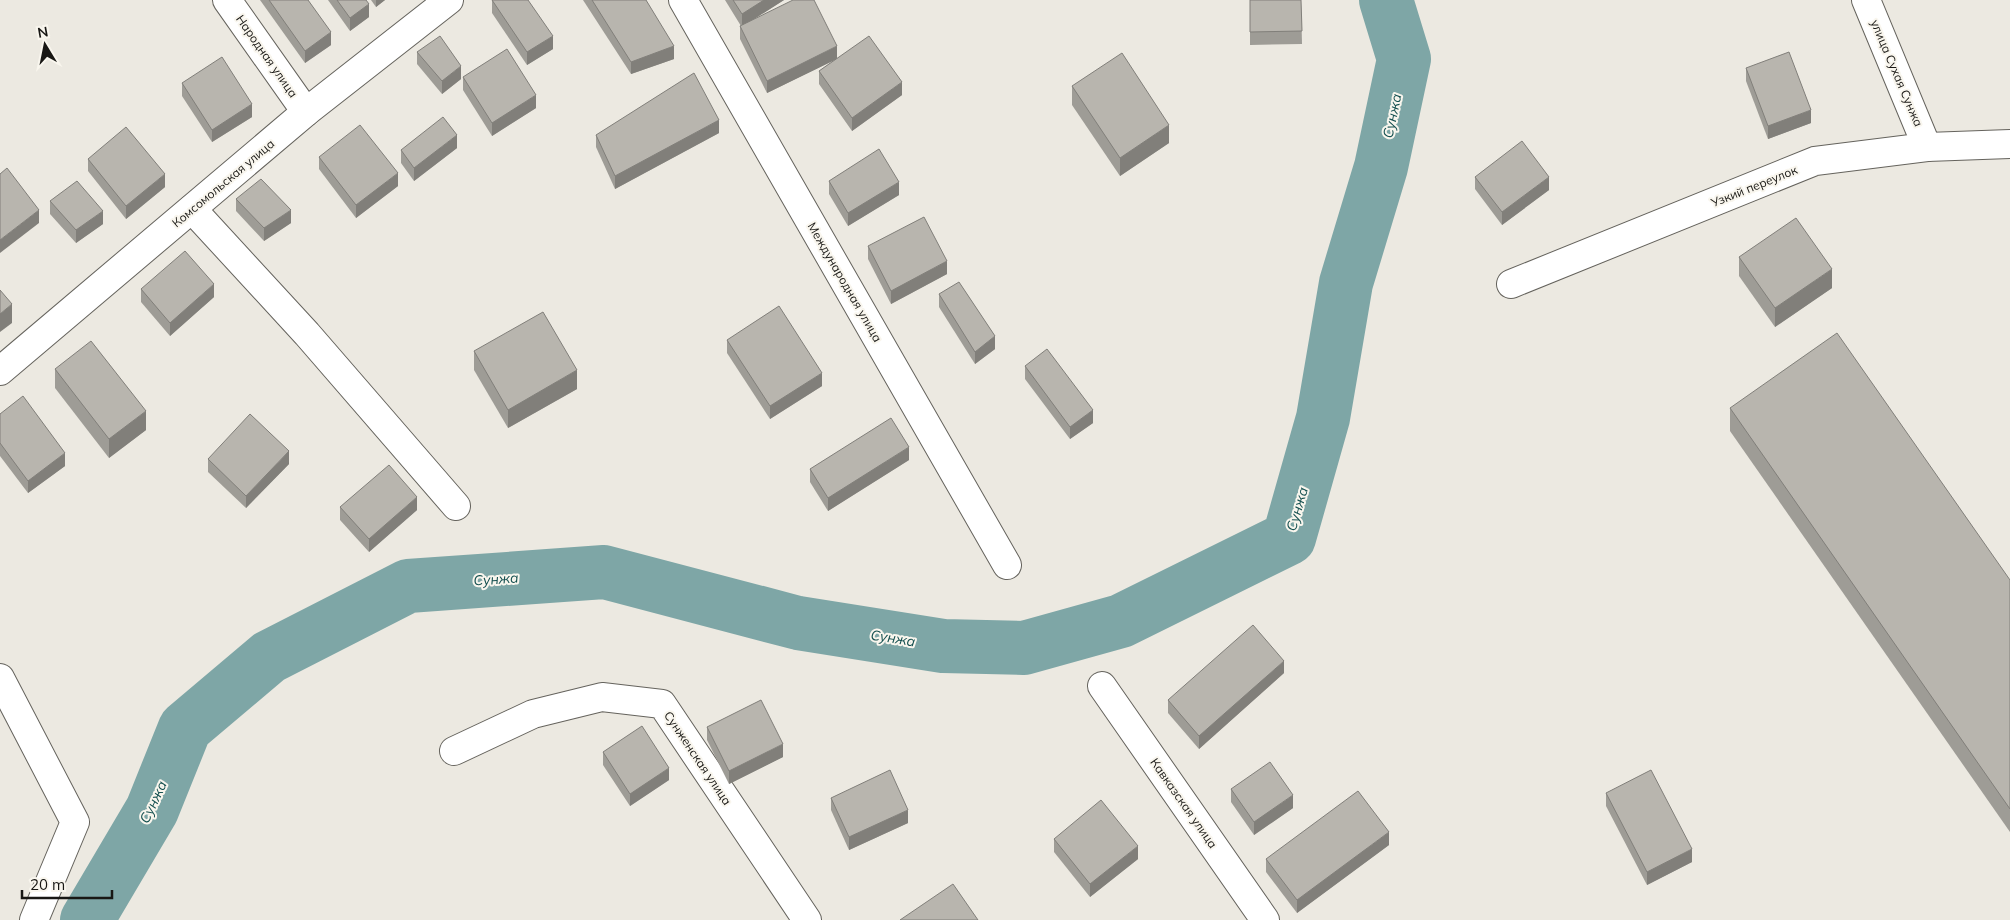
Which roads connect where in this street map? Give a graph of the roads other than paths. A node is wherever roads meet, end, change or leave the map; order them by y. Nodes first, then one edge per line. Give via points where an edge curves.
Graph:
1 (227, 0) edge
2 (449, 0) edge
3 (683, 0) edge
4 (1866, 0) edge
5 (306, 112) junction
6 (2010, 144) edge
7 (1928, 147) junction
8 (192, 209) junction
9 (1510, 284) dead end
10 (0, 371) edge
11 (456, 506) dead end
12 (1008, 565) dead end
13 (0, 678) edge
14 (1102, 686) dead end
15 (454, 751) dead end
16 (34, 920) edge
17 (807, 920) edge
18 (1265, 920) edge

1 - 5 street, Народная улица
2 - 5 street, Комсомольская улица
3 - 12 street, Международная улица
4 - 7 street, улица Сухая Сунжа
5 - 8 street, Комсомольская улица
6 - 7 street, Узкий переулок
7 - 9 street, Узкий переулок via 1815,161
8 - 10 street, Комсомольская улица
8 - 11 street via 307,334
13 - 16 street via 75,822
14 - 18 street, Кавказская улица
15 - 17 street, Сунженская улица via 534,714 602,696 662,704

